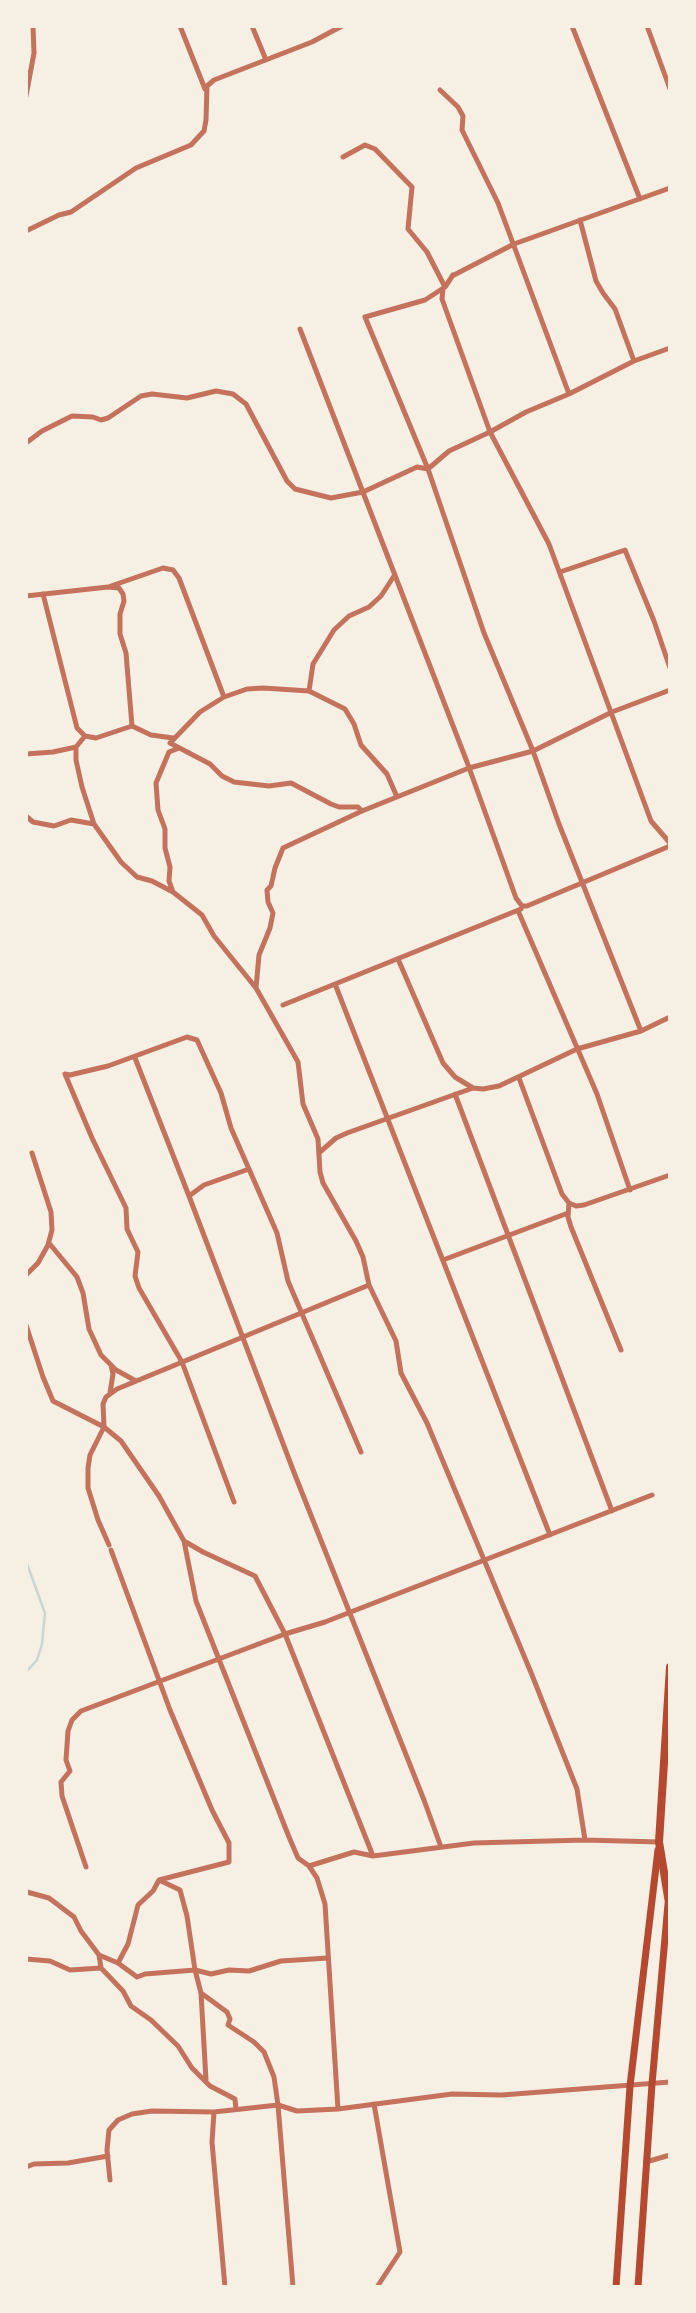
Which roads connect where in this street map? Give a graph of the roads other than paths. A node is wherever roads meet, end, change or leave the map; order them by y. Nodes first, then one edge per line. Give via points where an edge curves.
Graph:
1 (33, 26) edge
2 (180, 26) edge
3 (252, 26) edge
4 (342, 26) edge
5 (572, 26) edge
6 (647, 26) edge
7 (266, 60) junction
8 (670, 89) edge
9 (440, 90) dead end
10 (206, 92) junction
11 (26, 96) edge
12 (343, 157) dead end
13 (670, 188) edge
14 (640, 199) junction
15 (580, 220) junction
16 (26, 231) edge
17 (514, 244) junction
18 (453, 275) junction
19 (445, 287) junction
20 (300, 329) dead end
21 (670, 348) edge
22 (634, 361) junction
23 (569, 394) junction
24 (490, 432) junction
25 (26, 443) edge
26 (428, 469) junction
27 (363, 492) junction
28 (560, 572) junction
29 (394, 576) junction
30 (108, 587) junction
31 (43, 594) junction
32 (26, 596) edge
33 (670, 668) edge
34 (670, 690) edge
35 (309, 691) junction
36 (224, 697) junction
37 (612, 712) junction
38 (132, 726) junction
39 (85, 736) junction
40 (173, 738) junction
41 (76, 747) junction
42 (179, 748) junction
43 (533, 751) junction
44 (26, 754) edge
45 (468, 768) junction
46 (397, 797) junction
47 (362, 811) junction
48 (26, 816) edge
49 (94, 824) junction
50 (670, 844) edge
51 (173, 892) junction
52 (527, 906) junction
53 (519, 913) dead end
54 (398, 959) junction
55 (335, 984) junction
56 (256, 988) junction
57 (283, 1006) dead end
58 (670, 1017) edge
59 (641, 1031) junction
60 (577, 1049) junction
61 (135, 1058) junction
62 (519, 1077) junction
63 (473, 1088) junction
64 (455, 1094) junction
65 (390, 1119) junction
66 (320, 1152) junction
67 (32, 1153) dead end
68 (249, 1169) junction
69 (670, 1175) edge
70 (630, 1191) junction
71 (190, 1196) junction
72 (569, 1203) junction
73 (568, 1213) junction
74 (508, 1235) junction
75 (49, 1244) junction
76 (443, 1260) junction
77 (26, 1275) edge
78 (369, 1285) junction
79 (303, 1312) junction
80 (26, 1325) edge
81 (243, 1337) junction
82 (621, 1350) dead end
83 (182, 1362) junction
84 (111, 1365) junction
85 (136, 1381) junction
86 (110, 1393) junction
87 (104, 1427) junction
88 (361, 1452) dead end
89 (652, 1495) dead end
90 (234, 1502) dead end
91 (612, 1511) junction
92 (550, 1535) junction
93 (184, 1541) junction
94 (485, 1561) junction
95 (349, 1613) junction
96 (285, 1634) junction
97 (220, 1659) junction
98 (670, 1667) edge
99 (160, 1682) junction
100 (585, 1840) junction
101 (659, 1843) junction
102 (441, 1847) junction
103 (373, 1856) junction
104 (309, 1866) junction
105 (86, 1867) dead end
106 (159, 1880) junction
107 (670, 1891) edge
108 (27, 1892) edge
109 (669, 1906) edge
110 (99, 1955) junction
111 (328, 1958) junction
112 (26, 1959) edge
113 (118, 1963) junction
114 (101, 1968) junction
115 (195, 1970) junction
116 (201, 1993) junction
117 (206, 2080) junction
118 (670, 2082) edge
119 (652, 2084) junction
120 (630, 2086) junction
121 (374, 2104) junction
122 (278, 2105) junction
123 (236, 2109) junction
124 (338, 2109) junction
125 (214, 2112) junction
126 (670, 2155) edge
127 (108, 2156) junction
128 (646, 2162) junction
129 (26, 2167) edge
130 (110, 2180) dead end
131 (225, 2287) edge
132 (293, 2287) edge
133 (377, 2287) edge
134 (617, 2287) edge
135 (638, 2287) edge

1 - 11 street via 34,54
2 - 10 street
3 - 7 street
4 - 7 street
5 - 14 street
6 - 8 street
7 - 10 street via 214,80
9 - 17 street via 461,111 461,130
10 - 16 street via 204,131 191,145 136,168 71,212
12 - 19 street via 365,145 375,149 412,187 408,229 427,252
13 - 14 street
14 - 15 street
15 - 17 street
15 - 22 street via 596,281 615,309
17 - 18 street
17 - 23 street
18 - 19 street
18 - 24 street via 445,281 442,299
19 - 26 street via 425,300 365,317
20 - 27 street
21 - 22 street
22 - 23 street
23 - 24 street
24 - 26 street via 449,451
24 - 28 street
25 - 27 street via 72,416 108,418 141,396 187,398 216,391 233,394 246,404 295,489 331,498
26 - 27 street via 417,467
26 - 43 street via 484,633
27 - 29 street
28 - 33 street via 625,550
28 - 37 street
29 - 35 street via 369,607 334,630 313,664
29 - 45 street
30 - 31 street
30 - 36 street via 163,568 173,570
30 - 38 street via 123,594 120,634
31 - 32 street
31 - 39 street via 77,727
34 - 37 street
35 - 36 street via 263,688
35 - 46 street via 345,709 361,745 387,774
36 - 40 street
37 - 43 street
37 - 50 street via 651,821
38 - 39 street via 96,738
38 - 40 street
39 - 41 street
40 - 42 street via 170,743
41 - 44 street
41 - 49 street
42 - 47 street via 234,782 290,783 331,804
42 - 51 street via 169,752 156,783
43 - 45 street
43 - 59 street
45 - 46 street
45 - 52 street via 516,898
46 - 47 street
47 - 56 street via 284,848 267,890 273,914 259,955
48 - 49 street via 54,826 71,820
49 - 51 street via 137,877
50 - 52 street
51 - 56 street via 202,915
52 - 54 street
53 - 60 street
54 - 55 street
54 - 63 street via 443,1063
55 - 57 street
55 - 65 street
56 - 66 street via 299,1066 303,1104
58 - 59 street
59 - 60 street
60 - 62 street
60 - 70 street
61 - 68 street via 187,1037 197,1040
61 - 71 street
61 - 83 street via 65,1074 125,1208 138,1252 135,1276 139,1288
62 - 63 street
62 - 72 street
63 - 64 street
64 - 65 street
64 - 74 street
65 - 66 street via 336,1138
65 - 76 street
66 - 78 street via 323,1183 356,1241
67 - 75 street via 51,1212
68 - 71 street via 204,1185
68 - 79 street via 277,1233 288,1281
69 - 70 street
70 - 72 street via 584,1205
71 - 81 street
72 - 73 street
73 - 74 street
73 - 82 street
74 - 76 street
74 - 91 street
75 - 77 street
75 - 84 street via 78,1277 89,1329 101,1356
76 - 92 street
78 - 79 street
78 - 94 street via 396,1341 401,1373
79 - 81 street
79 - 88 street
80 - 87 street via 53,1401
81 - 83 street
81 - 95 street
83 - 85 street
83 - 90 street
84 - 85 street
84 - 86 street
85 - 86 street
86 - 87 street via 103,1404
87 - 93 street via 130,1452
87 - 99 street via 90,1455 88,1488
89 - 91 street
91 - 92 street
92 - 94 street
93 - 96 street via 255,1576
93 - 97 street via 196,1601
94 - 95 street
94 - 100 street via 577,1789
95 - 96 street
95 - 102 street
96 - 97 street
96 - 103 street
97 - 99 street
97 - 104 street via 298,1858
98 - 101 main road
99 - 105 street via 81,1711 72,1720 66,1760 70,1771 61,1782 62,1796
99 - 106 street via 229,1843 229,1862
100 - 101 street
100 - 102 street
101 - 109 main road
101 - 120 main road
102 - 103 street
103 - 104 street via 354,1852
104 - 111 street via 325,1904
106 - 113 street via 138,1905
106 - 115 street via 180,1890
107 - 109 main road
108 - 110 street via 49,1898 74,1917
109 - 119 main road
110 - 113 street
110 - 114 street
111 - 115 street via 281,1961 248,1970
111 - 124 street
112 - 114 street via 50,1961 70,1970
113 - 115 street via 137,1977
114 - 117 street via 131,2006 177,2046
115 - 116 street
116 - 117 street
116 - 122 street via 227,2012 228,2025 264,2052
117 - 123 street via 235,2099
118 - 119 street
119 - 120 street
119 - 128 main road
120 - 121 street via 452,2094
120 - 134 main road
121 - 124 street
121 - 133 street via 400,2252
122 - 123 street
122 - 124 street via 298,2111
122 - 132 street
123 - 125 street
125 - 127 street via 132,2114 109,2130
125 - 131 street via 212,2142
126 - 128 street
127 - 129 street
127 - 130 street
128 - 135 main road

